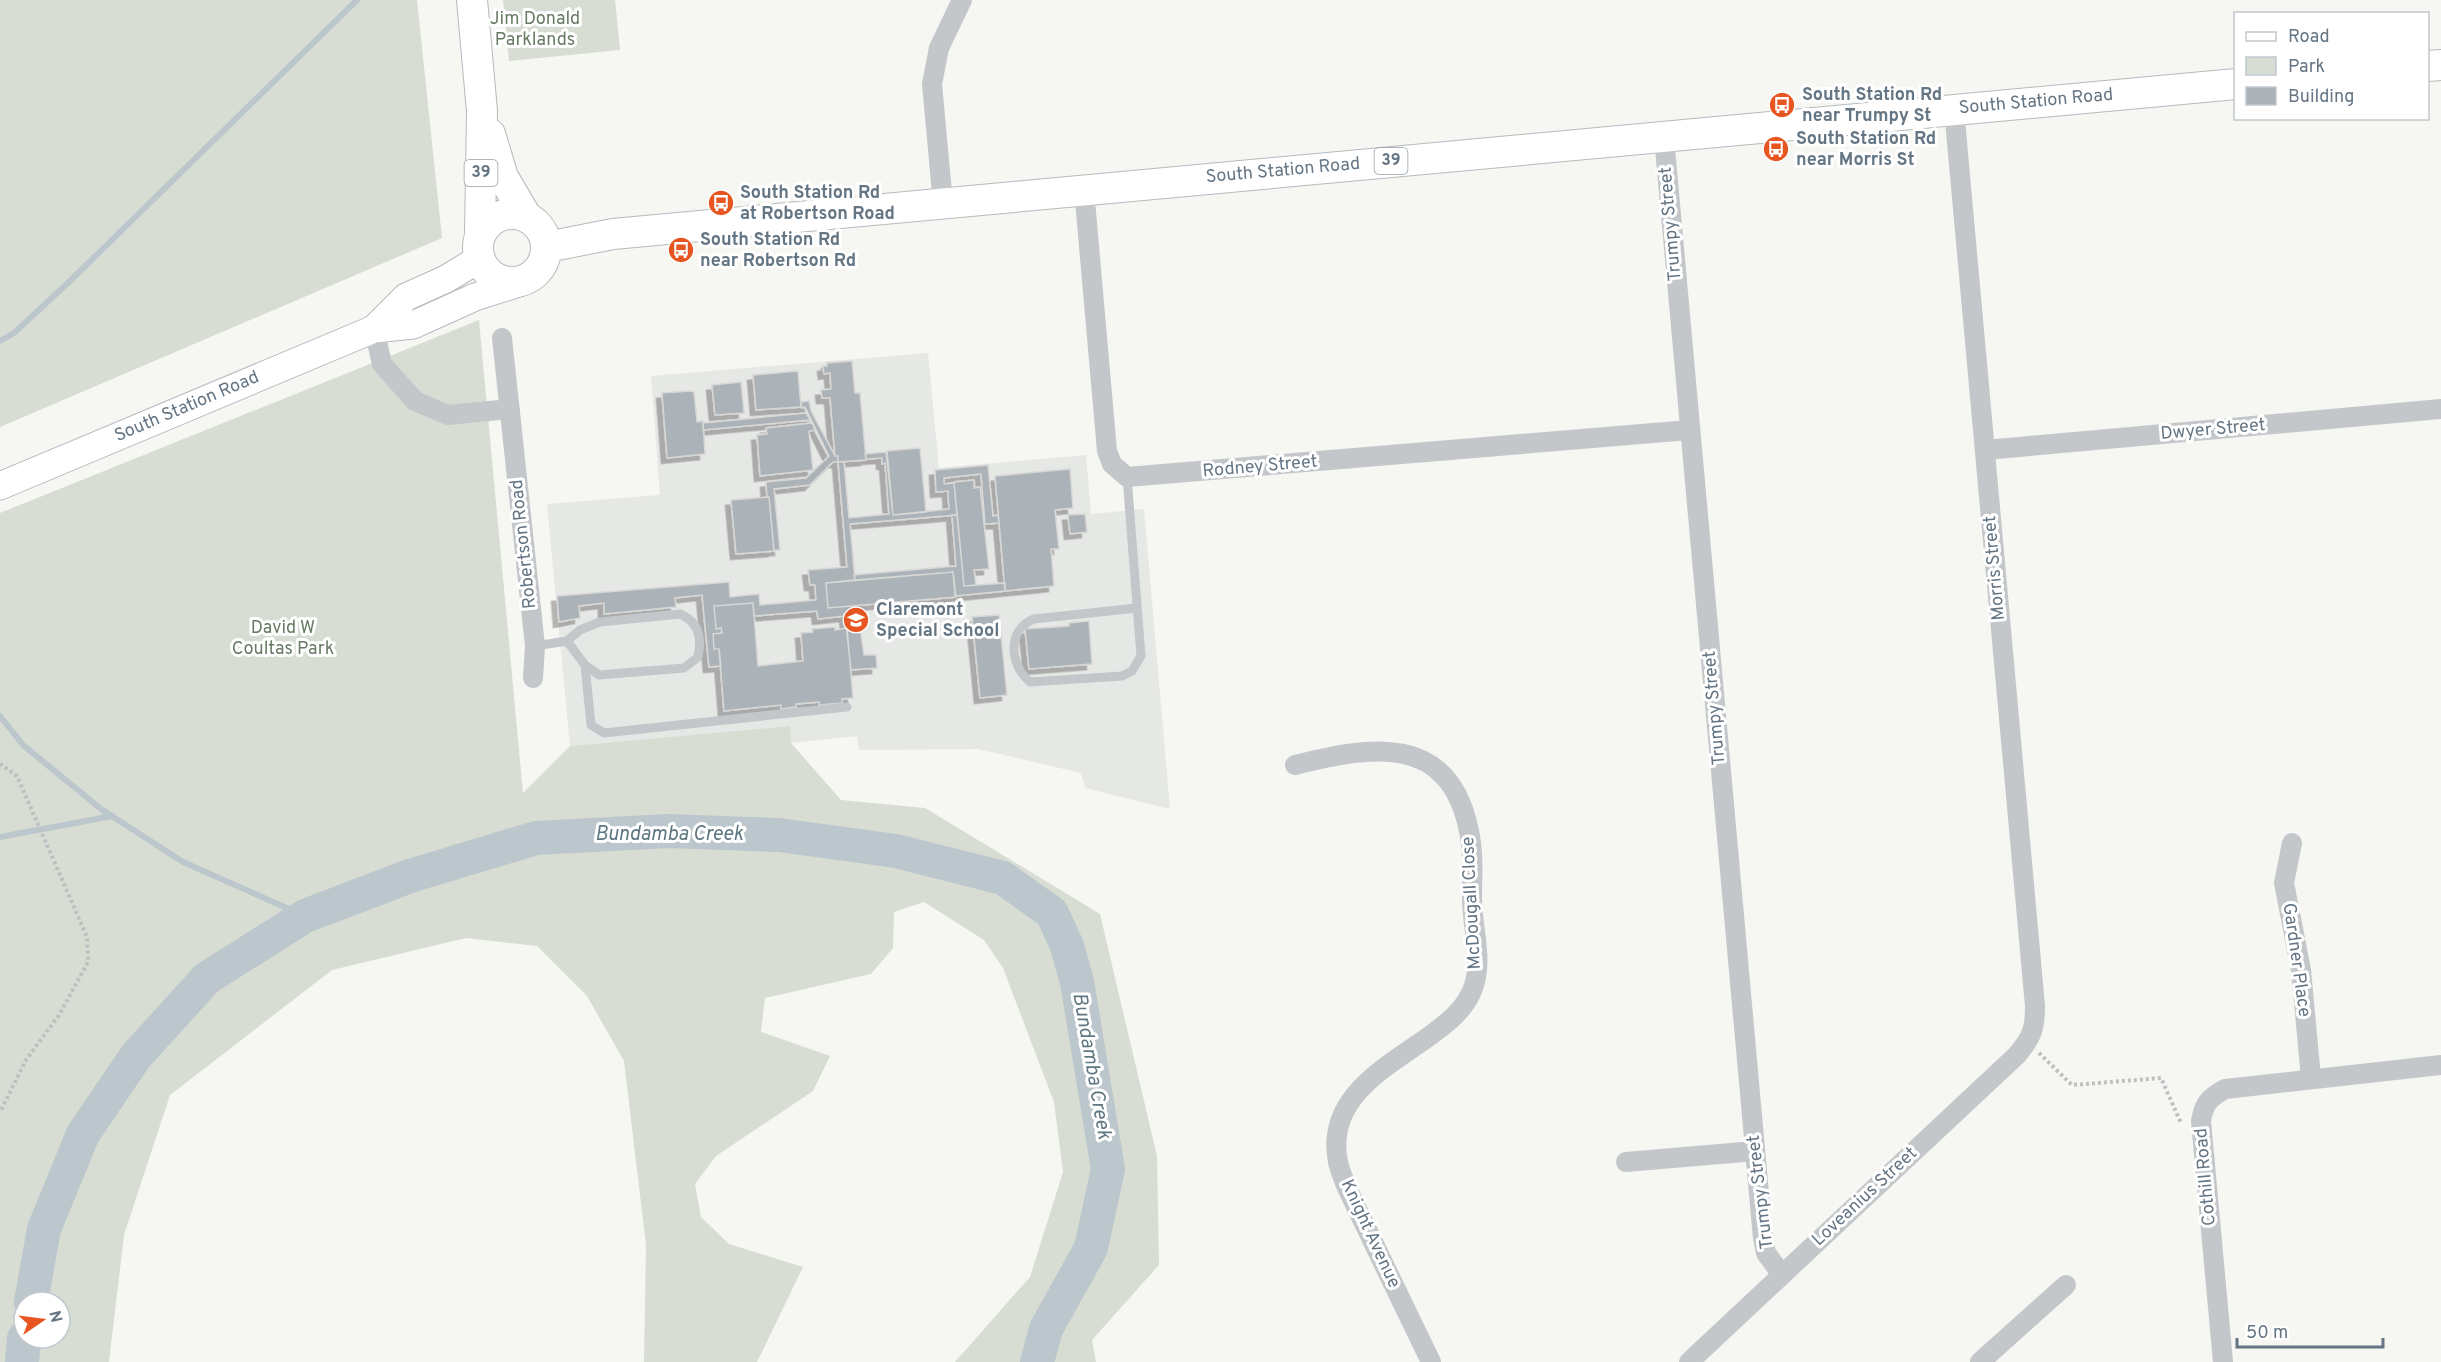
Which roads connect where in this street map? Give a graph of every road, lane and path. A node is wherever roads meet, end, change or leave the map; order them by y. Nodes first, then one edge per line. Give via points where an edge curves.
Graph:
1 (472, 0) edge
2 (962, 0) edge
3 (2234, 84) edge
4 (1954, 109) junction
5 (482, 111) junction
6 (1664, 136) junction
7 (1084, 189) junction
8 (942, 204) junction
9 (526, 216) junction
10 (480, 247) junction
11 (547, 247) junction
12 (519, 283) junction
13 (374, 329) junction
14 (502, 338) dead end
15 (510, 409) junction
16 (2441, 409) edge
17 (1689, 430) junction
18 (1985, 450) junction
19 (1127, 477) junction
20 (0, 486) edge
21 (1137, 608) junction
22 (567, 641) junction
23 (535, 646) junction
24 (585, 664) junction
25 (533, 678) dead end
26 (847, 707) dead end
27 (0, 764) edge
28 (1295, 765) dead end
29 (2292, 843) dead end
30 (2031, 1034) junction
31 (2441, 1065) edge
32 (2310, 1078) junction
33 (1349, 1100) joint
34 (0, 1112) edge
35 (2183, 1127) dead end
36 (1755, 1151) junction
37 (1626, 1162) dead end
38 (1782, 1275) junction
39 (2066, 1285) dead end
40 (1431, 1362) edge
41 (1689, 1362) edge
42 (1980, 1362) edge
43 (2223, 1362) edge

1 - 5 main road, 39
2 - 8 street via 939,48 932,84
3 - 4 main road, South Station Road / 39
4 - 6 main road, South Station Road / 39
4 - 18 street, Morris Street
5 - 9 main road, 39 via 503,177
5 - 10 main road, 39
6 - 7 main road, South Station Road / 39
6 - 17 street, Trumpy Street
7 - 8 main road, South Station Road / 39
7 - 19 street via 1107,451 1112,464
8 - 11 main road, South Station Road / 39 via 613,234
9 - 10 main road, South Station Road via 505,214 494,218 486,225
9 - 11 main road, 39 via 544,234
10 - 12 main road via 485,270 506,283
10 - 13 main road, South Station Road via 446,279 406,297
11 - 12 main road, South Station Road via 540,270
12 - 13 main road, South Station Road via 475,297 413,325
13 - 15 street via 382,364 415,401 448,415
13 - 20 main road, South Station Road
14 - 15 street, Robertson Road
15 - 23 street, Robertson Road
16 - 18 street, Dwyer Street
17 - 19 street, Rodney Street
17 - 36 street, Trumpy Street
18 - 30 street, Morris Street
19 - 21 lane
21 - 21 lane via 1141,656 1132,671 1122,676 1030,682 1016,666 1014,638 1024,623
22 - 23 lane
22 - 24 lane
22 - 24 lane via 580,630 600,622 680,614 689,618 698,631 698,657 684,668 599,675
23 - 25 street, Robertson Road
24 - 26 lane via 591,725 604,733
27 - 34 path via 17,776 87,937 88,962 59,1015 26,1060
28 - 33 street, McDougall Close via 1342,754 1411,754 1449,782 1462,805 1470,832 1478,967 1472,992 1448,1023
29 - 32 street, Gardner Place via 2284,883 2301,970
30 - 35 path via 2072,1085 2161,1078
30 - 38 street, Loveanius Street via 2008,1063
31 - 32 street, Cothill Road
32 - 43 street, Cothill Road via 2224,1089 2204,1106 2202,1142
33 - 40 street, Knight Avenue via 1340,1123 1338,1161 1347,1188
36 - 37 street
36 - 38 street, Trumpy Street via 1766,1253
38 - 41 street, Loveanius Street
39 - 42 street

